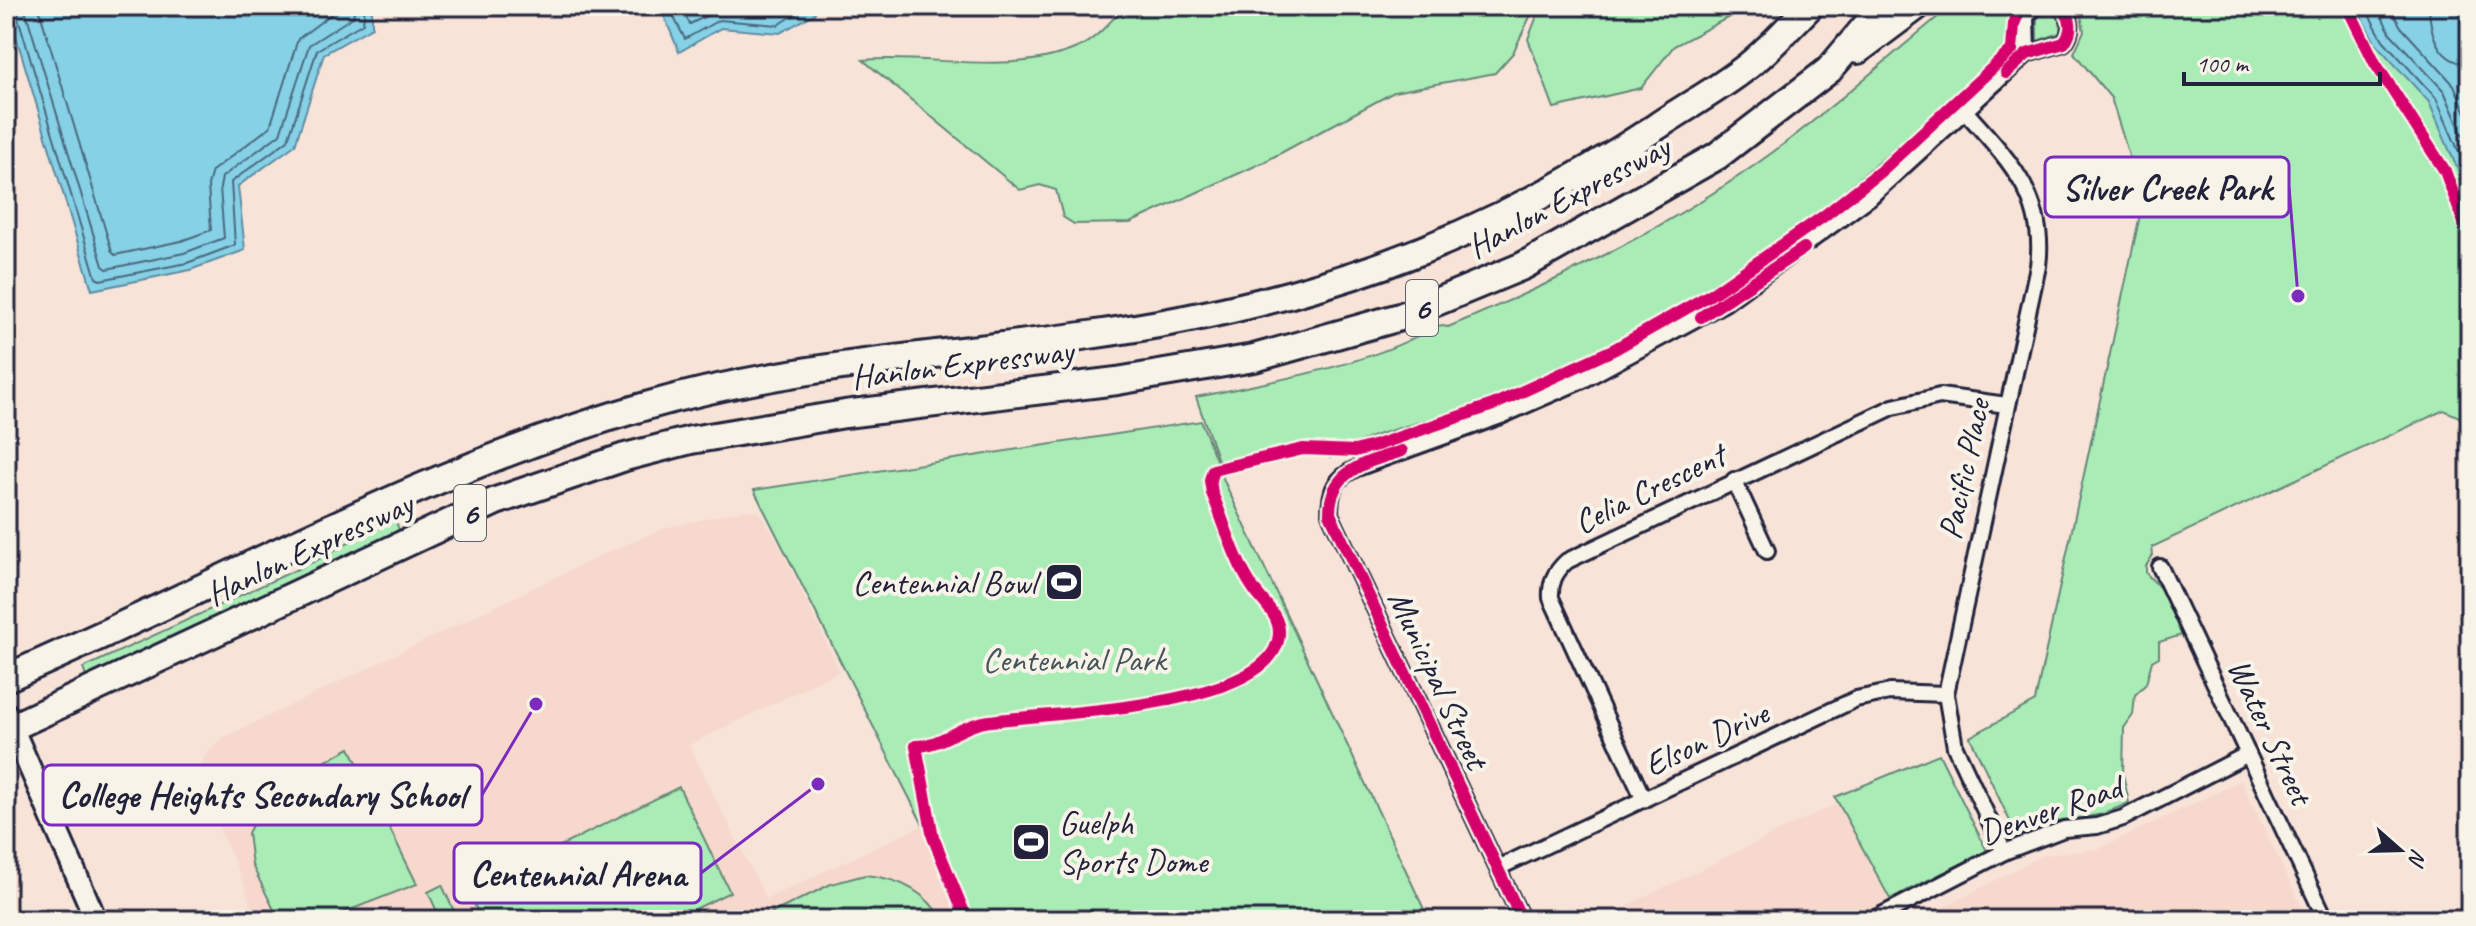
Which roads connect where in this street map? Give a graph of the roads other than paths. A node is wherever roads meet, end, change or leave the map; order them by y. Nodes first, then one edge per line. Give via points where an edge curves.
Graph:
1 (1810, 6) edge
2 (1883, 6) edge
3 (1917, 6) edge
4 (2037, 6) edge
5 (2059, 6) edge
6 (2027, 54) junction
7 (1829, 70) junction
8 (1965, 111) junction
9 (2007, 405) junction
10 (1734, 480) junction
11 (1767, 551) dead end
12 (2160, 567) dead end
13 (6, 678) edge
14 (1946, 694) junction
15 (9, 723) edge
16 (2248, 754) junction
17 (1644, 800) junction
18 (2004, 852) junction
19 (1498, 868) junction
20 (96, 920) edge
21 (1522, 920) edge
22 (1872, 920) edge
23 (2326, 920) edge

1 - 13 highway, Hanlon Expressway / 6 via 1752,63 1595,167 1413,257 1256,306 1086,336 752,380 554,433 439,478
2 - 7 highway, Hanlon Expressway / 6
3 - 7 highway
4 - 6 street via 2026,16
5 - 6 street, Municipal Street via 2070,21 2068,38 2059,46
6 - 8 street, Municipal Street
7 - 15 highway, Hanlon Expressway / 6 via 1750,134 1669,186 1523,266 1400,317 1254,358 1117,381 845,414 691,440 625,457 484,507
8 - 9 street, Pacific Place via 2017,170 2039,229 2038,266
8 - 19 street, Municipal Street via 1867,200 1725,303 1583,380 1343,474 1334,485 1330,514
9 - 10 street, Celia Crescent via 1952,396 1910,401
9 - 14 street, Pacific Place
10 - 11 street
10 - 17 street, Celia Crescent via 1567,561 1553,578 1551,598
12 - 16 street, Water Street
14 - 17 street, Elson Drive via 1890,692 1856,699
14 - 18 street, Pacific Place via 1955,747
15 - 20 main road
16 - 18 street, Denver Road via 2123,818 2064,829
16 - 23 street, Water Street
17 - 19 street, Elson Drive
18 - 22 street, Denver Road
19 - 21 street, Municipal Street

